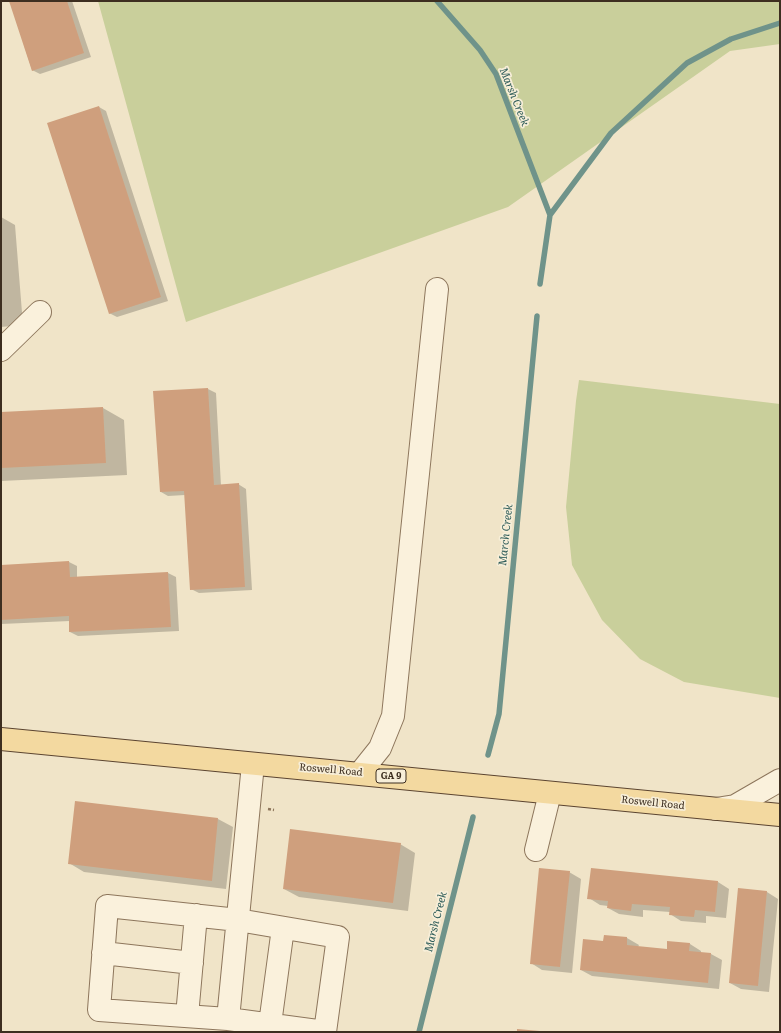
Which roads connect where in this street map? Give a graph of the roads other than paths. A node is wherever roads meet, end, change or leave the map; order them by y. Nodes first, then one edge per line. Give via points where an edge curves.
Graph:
1 (437, 289) dead end
2 (40, 312) dead end
3 (1, 350) edge
4 (1, 739) edge
5 (253, 764) junction
6 (360, 773) junction
7 (780, 780) edge
8 (550, 793) junction
9 (715, 809) junction
10 (780, 815) edge
11 (536, 850) dead end
12 (196, 915) junction
13 (238, 920) junction
14 (283, 928) junction
15 (103, 953) junction
16 (192, 963) junction
17 (187, 1016) junction
18 (228, 1019) junction
19 (270, 1024) junction
20 (325, 1032) edge

1 - 6 lane via 393,716 380,748
2 - 3 lane
4 - 5 main road, Roswell Road / GA 9
5 - 6 main road, Roswell Road / GA 9
5 - 13 lane
6 - 8 main road, Roswell Road / GA 9
7 - 9 lane via 735,806
8 - 9 main road, Roswell Road / GA 9
8 - 11 lane
9 - 10 main road, Roswell Road / GA 9
12 - 13 lane
12 - 15 lane via 107,906
12 - 16 lane
13 - 14 lane
13 - 18 lane
14 - 19 lane
14 - 20 lane via 338,938
15 - 16 lane
15 - 17 lane via 99,1010
16 - 17 lane
17 - 18 lane
18 - 19 lane
19 - 20 lane

